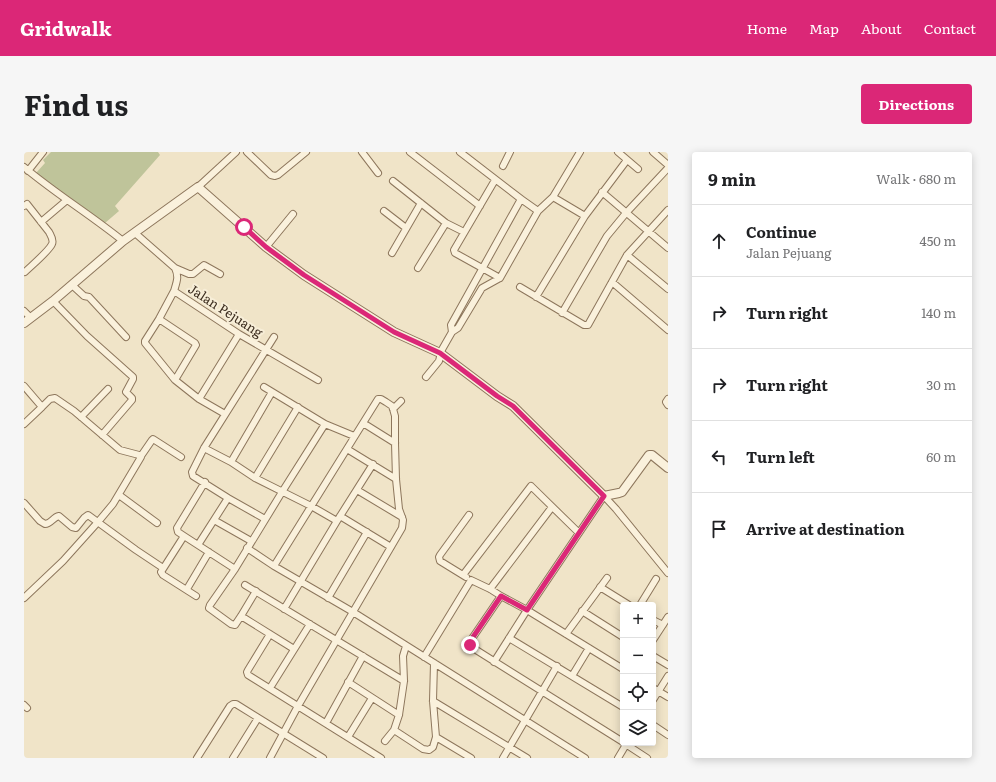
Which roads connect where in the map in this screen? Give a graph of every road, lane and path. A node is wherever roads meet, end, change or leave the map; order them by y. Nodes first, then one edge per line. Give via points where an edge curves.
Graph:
1 (43, 152) edge
2 (236, 152) edge
3 (246, 152) edge
4 (306, 152) edge
5 (362, 152) edge
6 (410, 152) edge
7 (460, 152) edge
8 (510, 152) edge
9 (580, 152) edge
10 (618, 152) edge
11 (653, 152) edge
12 (627, 160) junction
13 (503, 166) dead end
14 (668, 166) edge
15 (26, 169) edge
16 (638, 169) dead end
17 (378, 173) dead end
18 (495, 180) junction
19 (393, 181) dead end
20 (198, 187) junction
21 (602, 192) junction
22 (553, 197) junction
23 (521, 199) junction
24 (67, 200) junction
25 (421, 203) junction
26 (24, 206) edge
27 (480, 206) junction
28 (668, 210) edge
29 (384, 211) dead end
30 (538, 211) junction
31 (626, 213) junction
32 (293, 214) dead end
33 (585, 216) junction
34 (41, 222) junction
35 (446, 223) junction
36 (406, 228) junction
37 (464, 232) junction
38 (648, 232) junction
39 (134, 233) junction
40 (122, 241) junction
41 (266, 247) junction
42 (668, 248) edge
43 (392, 253) dead end
44 (627, 255) junction
45 (175, 268) junction
46 (418, 268) dead end
47 (482, 269) junction
48 (25, 272) dead end
49 (220, 274) dead end
50 (500, 278) junction
51 (612, 282) junction
52 (474, 284) junction
53 (72, 285) junction
54 (520, 287) dead end
55 (482, 288) junction
56 (668, 289) edge
57 (174, 290) junction
58 (536, 297) junction
59 (53, 301) junction
60 (24, 311) edge
61 (562, 313) junction
62 (31, 318) junction
63 (159, 319) junction
64 (24, 323) edge
65 (668, 330) edge
66 (452, 332) junction
67 (239, 334) junction
68 (126, 337) dead end
69 (274, 337) dead end
70 (266, 350) junction
71 (440, 353) junction
72 (426, 377) dead end
73 (175, 380) junction
74 (318, 380) dead end
75 (24, 386) edge
76 (264, 387) dead end
77 (108, 389) dead end
78 (272, 392) junction
79 (199, 399) junction
80 (668, 399) edge
81 (401, 401) dead end
82 (668, 405) edge
83 (42, 407) junction
84 (298, 407) junction
85 (394, 409) junction
86 (225, 414) junction
87 (81, 417) junction
88 (363, 423) junction
89 (24, 424) edge
90 (325, 424) junction
91 (102, 435) junction
92 (354, 436) junction
93 (395, 443) junction
94 (204, 448) junction
95 (346, 449) junction
96 (141, 456) junction
97 (180, 457) dead end
98 (231, 462) junction
99 (373, 464) junction
100 (667, 466) edge
101 (255, 478) junction
102 (396, 479) junction
103 (205, 482) junction
104 (357, 490) junction
105 (282, 492) junction
106 (119, 495) junction
107 (604, 496) junction
108 (228, 498) junction
109 (24, 504) edge
110 (311, 506) junction
111 (552, 507) junction
112 (469, 515) dead end
113 (402, 517) junction
114 (338, 518) junction
115 (265, 519) junction
116 (214, 520) junction
117 (98, 522) junction
118 (157, 523) dead end
119 (367, 532) junction
120 (579, 533) junction
121 (184, 536) junction
122 (251, 541) junction
123 (198, 545) junction
124 (391, 547) junction
125 (247, 548) junction
126 (209, 552) junction
127 (274, 566) junction
128 (164, 568) junction
129 (235, 569) junction
130 (668, 573) edge
131 (463, 575) junction
132 (607, 578) dead end
133 (656, 579) dead end
134 (471, 580) junction
135 (300, 581) junction
136 (245, 585) dead end
137 (600, 587) junction
138 (187, 589) junction
139 (490, 589) junction
140 (256, 591) junction
141 (196, 596) dead end
142 (501, 596) junction
143 (24, 598) edge
144 (328, 598) junction
145 (624, 602) edge
146 (642, 602) edge
147 (284, 609) junction
148 (527, 610) junction
149 (582, 611) junction
150 (353, 612) junction
151 (241, 616) junction
152 (668, 617) edge
153 (656, 622) edge
154 (310, 624) junction
155 (662, 626) junction
156 (270, 634) junction
157 (566, 634) junction
158 (620, 635) edge
159 (510, 638) junction
160 (654, 638) edge
161 (336, 641) junction
162 (406, 646) junction
163 (589, 648) junction
164 (294, 649) junction
165 (362, 656) junction
166 (424, 657) junction
167 (656, 658) edge
168 (494, 662) junction
169 (434, 663) junction
170 (668, 665) edge
171 (557, 666) junction
172 (620, 667) edge
173 (572, 676) junction
174 (668, 676) edge
175 (404, 681) junction
176 (348, 682) junction
177 (270, 688) junction
178 (656, 690) edge
179 (542, 692) junction
180 (668, 697) edge
181 (372, 698) junction
182 (433, 701) junction
183 (620, 705) edge
184 (298, 706) junction
185 (400, 715) junction
186 (258, 718) junction
187 (526, 721) junction
188 (326, 723) junction
189 (656, 727) edge
190 (394, 730) junction
191 (283, 733) junction
192 (668, 735) edge
193 (348, 737) junction
194 (436, 737) junction
195 (620, 740) edge
196 (385, 741) dead end
197 (624, 746) edge
198 (629, 746) edge
199 (510, 748) junction
200 (197, 758) edge
201 (233, 758) edge
202 (270, 758) edge
203 (323, 758) edge
204 (381, 758) edge
205 (471, 758) edge
206 (503, 758) edge
207 (526, 758) edge
208 (585, 758) edge
209 (618, 758) edge
210 (647, 758) edge

1 - 15 street
2 - 20 street
3 - 4 street via 274,176
5 - 17 street
6 - 27 street
7 - 18 street
8 - 13 street
9 - 22 street
10 - 12 street
11 - 14 street
12 - 16 street
12 - 21 street
14 - 31 street
15 - 24 street
18 - 23 street
18 - 27 street
19 - 25 street
20 - 39 street
20 - 41 street
21 - 31 street
21 - 33 street
22 - 30 street
22 - 33 street
23 - 30 street
23 - 47 street
24 - 34 street
24 - 40 street
25 - 35 street
25 - 36 street
26 - 34 street via 27,204
27 - 37 street
28 - 38 street
29 - 36 street
30 - 50 street
31 - 38 street
31 - 61 street via 607,236
32 - 41 street
33 - 58 street
34 - 48 street via 52,243
35 - 37 street
35 - 46 street
36 - 43 street
37 - 47 street via 454,252
38 - 42 street
38 - 44 street
39 - 40 street
39 - 45 street
40 - 53 street
41 - 71 street via 304,275 394,332
44 - 51 street
44 - 56 street
45 - 49 street via 193,274 204,264
45 - 57 street, Jalan Pejuang via 177,278
47 - 50 street
47 - 52 street
50 - 55 street
51 - 61 street via 588,325 584,326
51 - 65 street
52 - 55 street
52 - 66 street via 451,325
53 - 59 street
53 - 68 street via 89,298
54 - 58 street
55 - 66 street via 458,328
57 - 63 street
57 - 67 street, Jalan Pejuang
58 - 61 street
59 - 62 street
59 - 91 street via 133,377 126,392 132,400
60 - 62 street
62 - 64 street
63 - 73 street via 145,343
63 - 73 street via 196,345
66 - 71 street
67 - 70 street, Jalan Pejuang
67 - 79 street
69 - 70 street
70 - 74 street, Jalan Pejuang
70 - 86 street
71 - 72 street via 439,361
71 - 107 street via 513,406
73 - 79 street
75 - 83 street
76 - 78 street
77 - 87 street
78 - 84 street
78 - 98 street
79 - 86 street
80 - 82 street
81 - 85 street
83 - 87 street via 50,399 55,398
83 - 89 street
84 - 90 street
84 - 101 street
85 - 88 street via 381,399 378,400
85 - 93 street
86 - 94 street
87 - 91 street
88 - 92 street
88 - 93 street
90 - 92 street
90 - 105 street
91 - 96 street via 120,450
92 - 95 street
93 - 102 street
94 - 98 street
94 - 103 street via 192,472 193,476
95 - 99 street
95 - 110 street
96 - 97 street via 153,439
96 - 106 street
98 - 101 street
99 - 102 street
99 - 104 street
100 - 107 street via 649,455 622,492
101 - 105 street
102 - 113 street
103 - 108 street
103 - 121 street via 177,528
104 - 113 street
104 - 114 street
105 - 110 street
105 - 115 street
106 - 117 street
106 - 118 street
107 - 120 street
107 - 130 street
108 - 115 street
108 - 116 street
109 - 117 street via 45,524 59,516 74,528 88,515
110 - 114 street
110 - 127 street
111 - 120 street
111 - 131 street via 531,486
111 - 139 street
112 - 131 street via 439,557 440,561
113 - 124 street via 402,528
114 - 119 street
114 - 135 street
115 - 122 street
116 - 122 street
116 - 123 street
117 - 128 street
117 - 143 street via 63,561
119 - 124 street
119 - 144 street
120 - 148 street
121 - 123 street
121 - 128 street
122 - 125 street
123 - 126 street
124 - 150 street
125 - 127 street
125 - 129 street
126 - 129 street
126 - 138 street
127 - 135 street
128 - 138 street via 161,572 163,575
129 - 151 street via 210,608 233,625 237,624
131 - 134 street
132 - 137 street
133 - 146 street
134 - 139 street
134 - 166 street
135 - 144 street
135 - 147 street
136 - 140 street
137 - 145 street
137 - 149 street
138 - 141 street
139 - 142 street
140 - 147 street
140 - 151 street
142 - 148 street
142 - 168 street via 470,642 472,648
144 - 150 street
147 - 154 street
148 - 157 street
148 - 159 street
149 - 157 street
149 - 158 street
150 - 161 street
150 - 162 street
151 - 156 street
152 - 155 street
153 - 155 street
154 - 161 street
154 - 164 street
155 - 160 street
156 - 164 street
156 - 177 street via 247,672
157 - 163 street
159 - 168 street
159 - 171 street
161 - 165 street
161 - 184 street
162 - 166 street
162 - 175 street via 403,656
163 - 172 street
163 - 173 street
164 - 177 street
165 - 175 street
165 - 176 street
166 - 169 street
167 - 170 street
168 - 179 street
169 - 182 street
169 - 187 street
171 - 173 street
171 - 179 street
173 - 183 street
174 - 178 street
175 - 185 street
176 - 181 street
176 - 188 street
177 - 184 street
178 - 180 street
179 - 187 street
179 - 195 street
181 - 185 street
181 - 193 street
182 - 194 street
182 - 199 street
184 - 188 street
184 - 191 street
185 - 190 street
186 - 191 street
186 - 200 street via 232,704
186 - 201 street
187 - 199 street
187 - 208 street
188 - 193 street
189 - 192 street
190 - 194 street via 423,750 433,747
190 - 196 street
191 - 202 street
191 - 203 street
193 - 204 street
194 - 205 street
197 - 209 street
198 - 210 street
199 - 206 street
199 - 207 street

